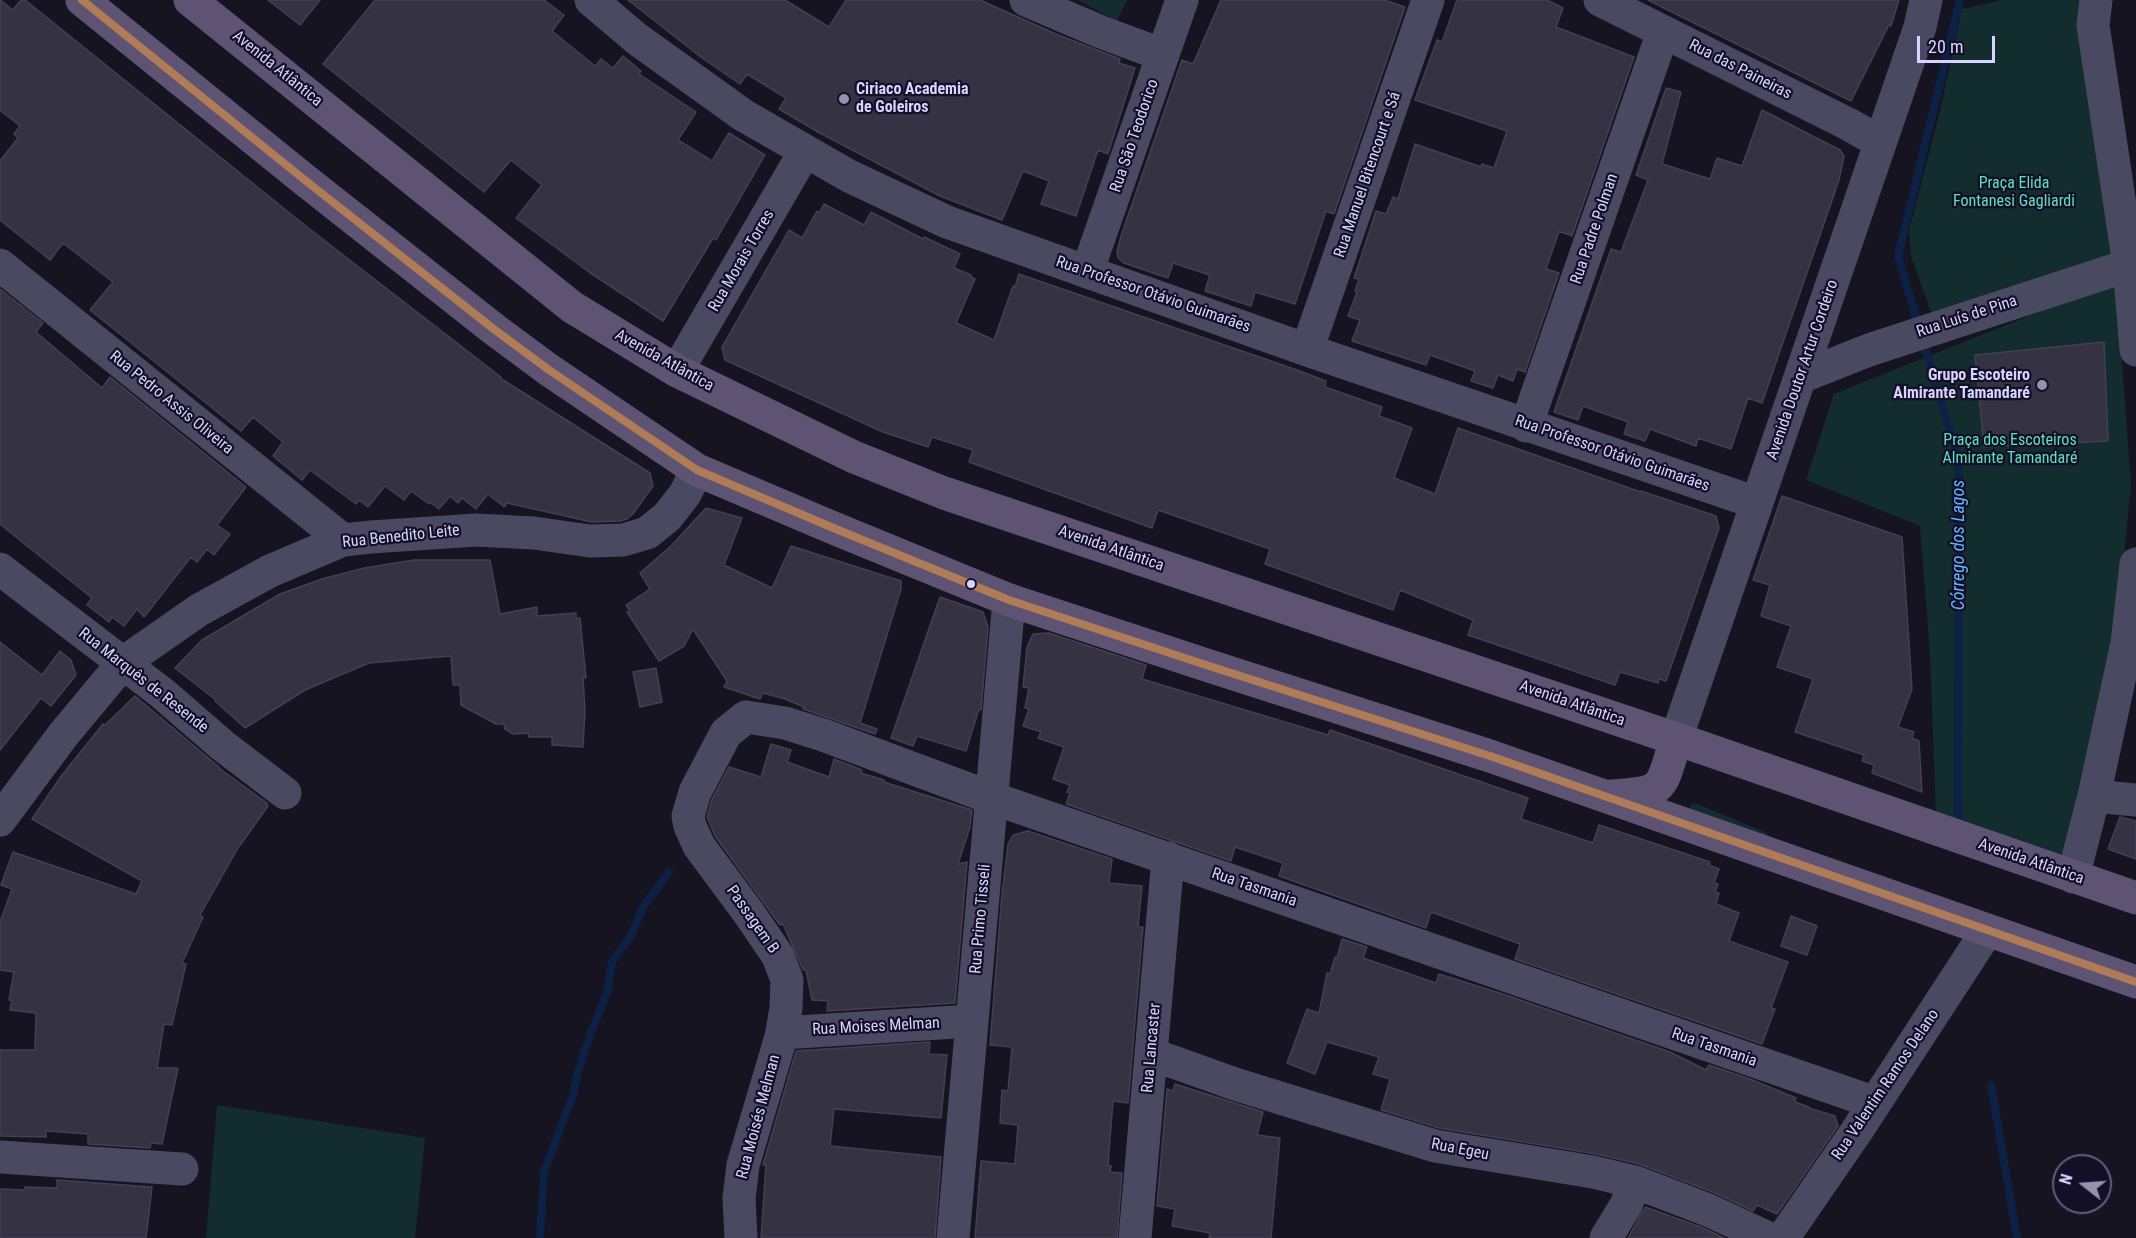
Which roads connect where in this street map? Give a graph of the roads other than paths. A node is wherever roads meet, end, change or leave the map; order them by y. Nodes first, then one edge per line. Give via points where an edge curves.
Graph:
1 (82, 0) edge
2 (190, 0) edge
3 (591, 0) edge
4 (1026, 0) edge
5 (1182, 0) edge
6 (1428, 0) edge
7 (1600, 0) edge
8 (1926, 0) edge
9 (2095, 12) edge
10 (1663, 32) junction
11 (1163, 55) junction
12 (1880, 142) junction
13 (806, 151) junction
14 (2133, 264) edge
15 (0, 265) edge
16 (1087, 272) junction
17 (1307, 350) junction
18 (2136, 350) edge
19 (677, 371) junction
20 (1801, 377) junction
21 (1526, 426) junction
22 (697, 470) junction
23 (1757, 503) junction
24 (342, 540) junction
25 (2136, 564) edge
26 (0, 569) edge
27 (1009, 600) junction
28 (123, 663) junction
29 (1676, 739) junction
30 (285, 793) dead end
31 (1604, 796) junction
32 (2094, 796) junction
33 (992, 798) junction
34 (2136, 800) edge
35 (688, 816) joint
36 (0, 820) edge
37 (1168, 858) junction
38 (2073, 877) junction
39 (2136, 898) edge
40 (1987, 931) junction
41 (2136, 982) edge
42 (971, 1021) junction
43 (782, 1033) junction
44 (1151, 1054) junction
45 (1874, 1102) junction
46 (0, 1157) edge
47 (182, 1169) dead end
48 (1635, 1182) junction
49 (741, 1238) edge
50 (953, 1238) edge
51 (1135, 1238) edge
52 (1606, 1238) edge
53 (1768, 1238) edge
54 (1783, 1238) edge

1 - 22 main road via 495,330
2 - 19 main road, Avenida Atlântica via 572,307
3 - 13 street, Rua Professor Otávio Guimarães via 637,39 743,115
4 - 11 street
5 - 11 street, Rua São Teodorico
6 - 17 street, Rua Manuel Bitencourt e Sá
7 - 10 street, Rua das Paineiras
8 - 12 street, Avenida Doutor Artur Cordeiro
9 - 14 street
10 - 12 street, Rua das Paineiras
10 - 21 street, Rua Padre Polman
11 - 16 street, Rua São Teodorico
12 - 20 street, Avenida Doutor Artur Cordeiro
13 - 16 street, Rua Professor Otávio Guimarães via 947,222
13 - 19 street, Rua Morais Torres
14 - 18 street
14 - 20 street, Rua Luís de Pina via 1869,350
15 - 24 street, Rua Pedro Assis Oliveira
16 - 17 street, Rua Professor Otávio Guimarães
17 - 21 street, Rua Professor Otávio Guimarães
19 - 29 main road, Avenida Atlântica via 854,457 944,493
20 - 23 street, Avenida Doutor Artur Cordeiro
21 - 23 street, Rua Professor Otávio Guimarães
22 - 24 street, Rua Benedito Leite via 667,517 647,533 623,540 591,541 477,530
22 - 27 main road
23 - 29 street, Avenida Doutor Artur Cordeiro
24 - 28 street, Rua Benedito Leite via 270,570 199,610
25 - 32 street via 2127,643
26 - 28 street, Rua Marquês de Resende
27 - 31 main road
27 - 33 street, Rua Primo Tisseli
28 - 30 street, Rua Marquês de Resende
28 - 36 street, Rua Benedito Leite
29 - 31 main road via 1660,786 1645,793
29 - 38 main road, Avenida Atlântica
31 - 40 main road
32 - 34 street
32 - 38 street
33 - 35 street, Rua Tasmania via 823,735 746,717 720,743 695,792
33 - 37 street, Rua Tasmania
33 - 42 street, Rua Primo Tisseli
35 - 43 street, Passagem B via 699,846 778,956 787,980
37 - 44 street, Rua Lancaster
37 - 45 street, Rua Tasmania
38 - 39 main road, Avenida Atlântica
40 - 41 main road
40 - 45 street, Rua Valentim Ramos Delano
42 - 43 street, Rua Moises Melman
42 - 50 street, Rua Primo Tisseli
43 - 49 street, Rua Moisés Melman via 743,1165 739,1198
44 - 48 street, Rua Egeu via 1435,1146
44 - 51 street, Rua Lancaster
45 - 54 street, Rua Valentim Ramos Delano
46 - 47 street
48 - 52 street
48 - 53 street, Rua Egeu

